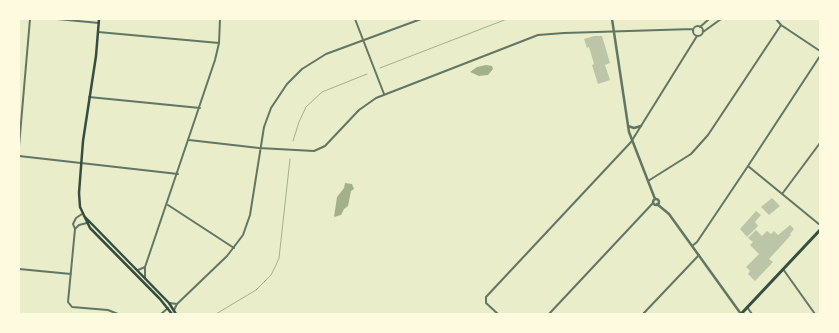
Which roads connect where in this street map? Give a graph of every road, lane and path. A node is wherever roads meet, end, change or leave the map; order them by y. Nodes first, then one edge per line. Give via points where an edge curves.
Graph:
1 (30, 19) edge
2 (57, 19) edge
3 (99, 19) edge
4 (220, 19) edge
5 (355, 19) edge
6 (420, 19) edge
7 (612, 19) edge
8 (710, 19) edge
9 (721, 19) edge
10 (776, 19) edge
11 (98, 23) junction
12 (781, 25) junction
13 (700, 27) junction
14 (693, 29) junction
15 (98, 32) junction
16 (613, 32) junction
17 (703, 32) junction
18 (697, 36) junction
19 (364, 40) junction
20 (218, 43) junction
21 (820, 51) edge
22 (820, 56) edge
23 (384, 94) junction
24 (89, 97) junction
25 (200, 108) junction
26 (628, 126) junction
27 (641, 126) junction
28 (189, 140) junction
29 (631, 142) junction
30 (820, 143) edge
31 (19, 146) edge
32 (259, 148) junction
33 (19, 156) edge
34 (81, 163) junction
35 (748, 166) junction
36 (178, 174) junction
37 (648, 181) junction
38 (782, 194) junction
39 (655, 199) junction
40 (653, 203) junction
41 (657, 204) junction
42 (168, 205) junction
43 (82, 214) junction
44 (86, 222) junction
45 (820, 225) edge
46 (75, 229) junction
47 (820, 230) edge
48 (692, 246) junction
49 (234, 248) junction
50 (698, 255) junction
51 (145, 267) junction
52 (783, 269) junction
53 (19, 270) edge
54 (138, 270) junction
55 (71, 274) junction
56 (145, 278) junction
57 (170, 303) junction
58 (177, 304) junction
59 (747, 307) junction
60 (168, 308) junction
61 (174, 310) junction
62 (118, 314) edge
63 (161, 314) edge
64 (172, 314) edge
65 (176, 314) edge
66 (498, 314) edge
67 (549, 314) edge
68 (643, 314) edge
69 (741, 314) edge
70 (752, 314) edge
71 (815, 314) edge

1 - 31 street
2 - 11 street
3 - 11 main road
4 - 20 street
5 - 19 street
6 - 19 street
7 - 16 street
8 - 13 street
9 - 17 street
10 - 12 street
11 - 15 main road
12 - 21 street
12 - 37 street via 708,135 691,154
13 - 14 street
13 - 17 street
14 - 16 street
14 - 18 street via 693,34
15 - 20 street
15 - 24 main road
16 - 23 street via 538,35
16 - 26 street
17 - 18 street
18 - 27 street
19 - 23 street
19 - 32 street via 326,54 306,66 293,78 271,108
20 - 25 street
22 - 35 street
23 - 32 street via 364,105 320,149 308,151
24 - 25 street
24 - 34 main road
25 - 28 street
26 - 27 street
26 - 29 street
27 - 29 street
28 - 32 street
28 - 36 street
29 - 37 street
29 - 66 street via 488,294 485,298 486,303
30 - 38 street
32 - 49 street via 250,215 243,235
33 - 34 street
34 - 36 street
34 - 43 main road via 79,200
35 - 38 street
35 - 48 street
36 - 42 street
37 - 39 street
38 - 45 street
39 - 40 street
39 - 41 street via 658,201
40 - 41 street
40 - 67 street
41 - 48 street via 667,211
42 - 49 street
42 - 51 street
43 - 44 main road
43 - 46 street via 74,221
43 - 54 main road
44 - 46 street
44 - 60 main road
46 - 55 street
47 - 52 main road
48 - 50 street
49 - 58 street
50 - 68 street
50 - 69 street
51 - 54 street
51 - 56 street
52 - 59 main road
52 - 71 street
53 - 55 street
54 - 56 main road
55 - 62 street via 72,307 108,310
56 - 57 main road
57 - 58 street
57 - 61 main road
58 - 61 street
59 - 69 main road
59 - 70 street
60 - 63 street
60 - 64 main road
61 - 65 main road

